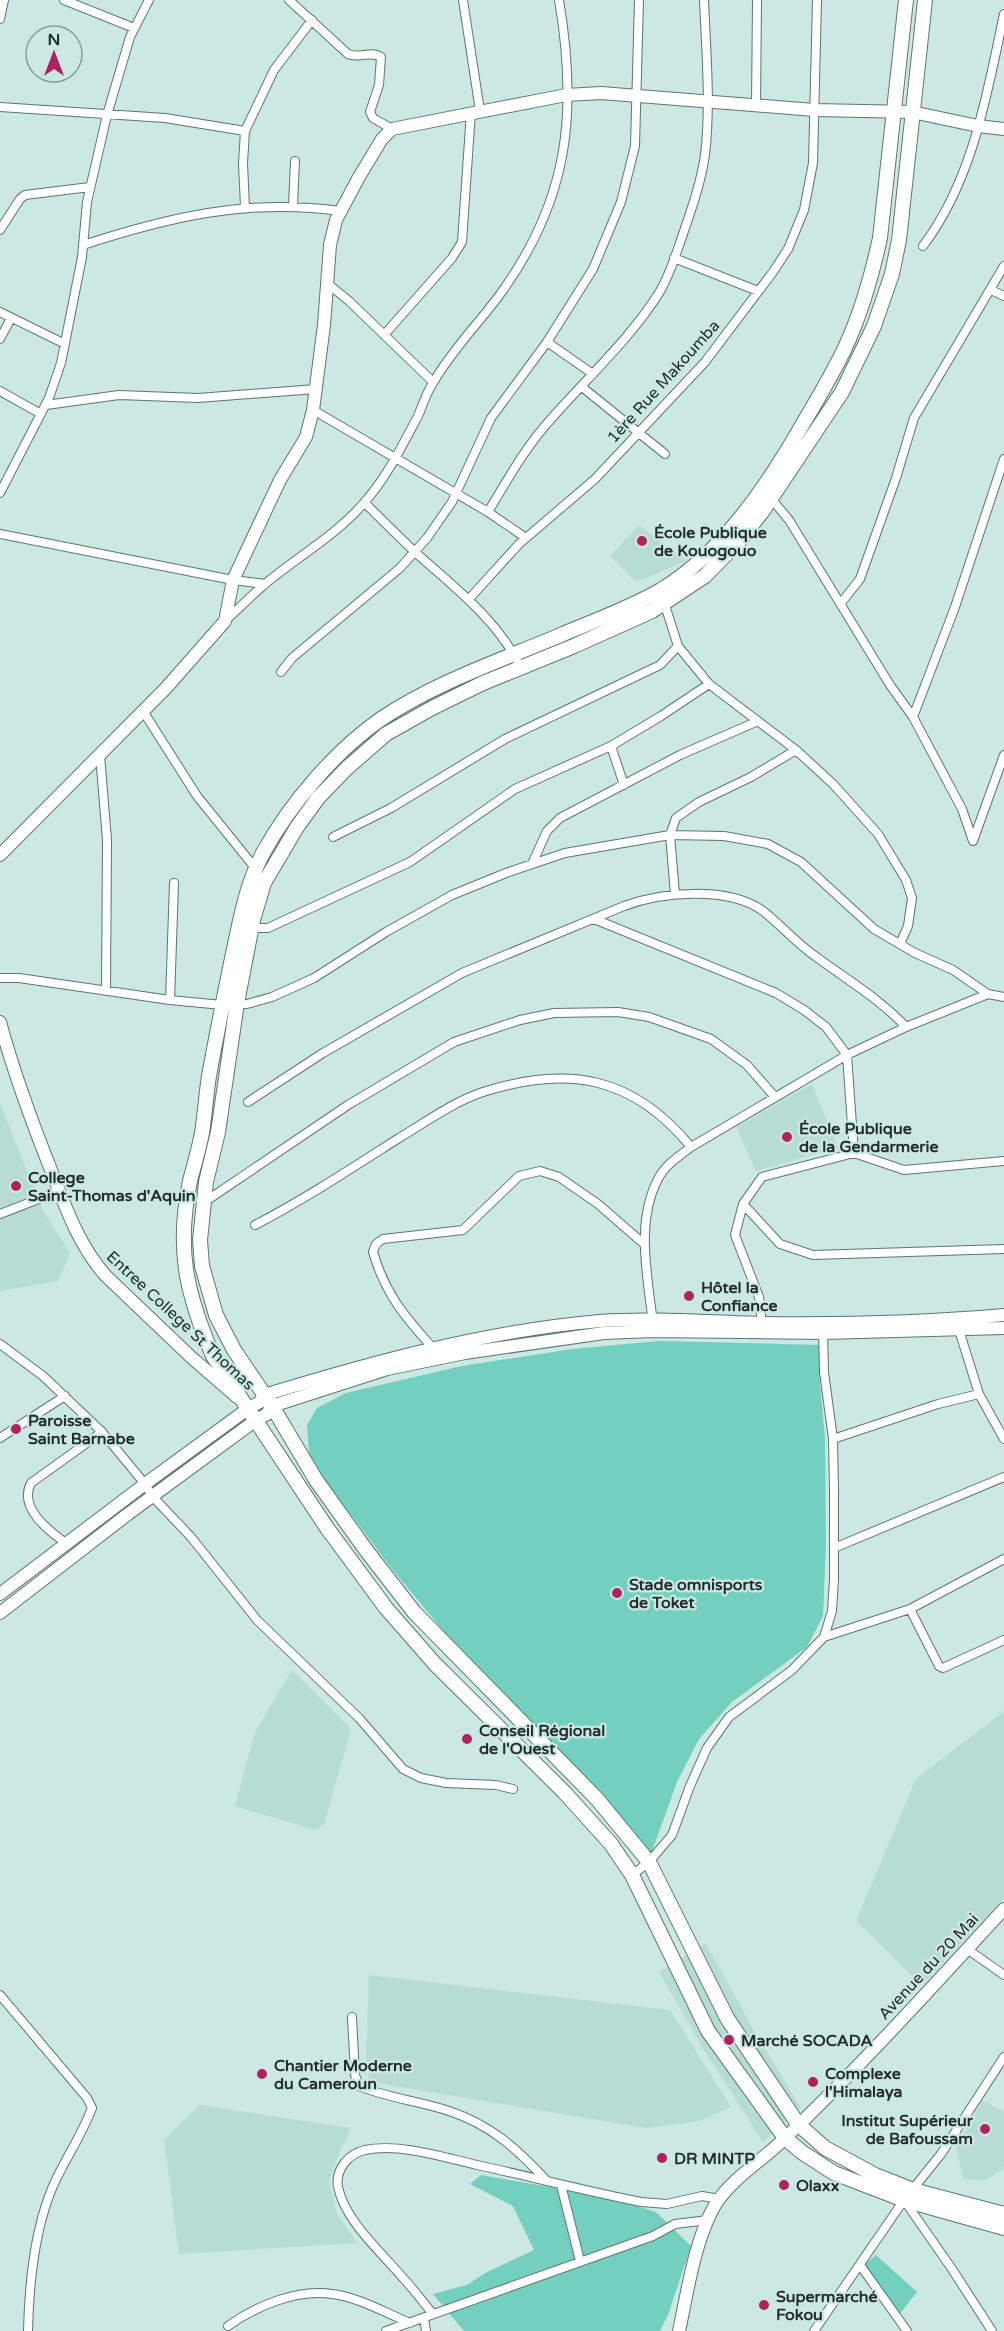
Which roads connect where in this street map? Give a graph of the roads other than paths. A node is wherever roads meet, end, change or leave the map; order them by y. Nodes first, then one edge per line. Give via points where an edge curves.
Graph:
1 (4, 0) edge
2 (64, 0) edge
3 (149, 0) edge
4 (290, 0) edge
5 (463, 0) edge
6 (559, 0) edge
7 (639, 0) edge
8 (704, 0) edge
9 (757, 0) edge
10 (817, 0) edge
11 (906, 0) edge
12 (925, 0) edge
13 (1004, 14) edge
14 (0, 19) edge
15 (312, 20) junction
16 (134, 28) junction
17 (636, 94) junction
18 (566, 95) junction
19 (707, 100) junction
20 (756, 106) junction
21 (0, 107) edge
22 (814, 110) junction
23 (476, 112) junction
24 (895, 112) junction
25 (912, 112) junction
26 (107, 115) junction
27 (978, 126) junction
28 (392, 129) junction
29 (1004, 129) edge
30 (246, 131) junction
31 (296, 161) dead end
32 (90, 187) junction
33 (293, 206) junction
34 (245, 207) junction
35 (340, 211) junction
36 (0, 230) edge
37 (83, 245) junction
38 (923, 246) dead end
39 (675, 258) junction
40 (1004, 266) edge
41 (327, 284) junction
42 (991, 290) junction
43 (758, 291) junction
44 (1004, 296) edge
45 (0, 312) edge
46 (11, 318) junction
47 (384, 335) junction
48 (0, 339) edge
49 (547, 342) junction
50 (65, 344) junction
51 (593, 374) junction
52 (433, 382) junction
53 (582, 387) junction
54 (316, 389) junction
55 (0, 391) edge
56 (46, 405) junction
57 (314, 410) junction
58 (41, 414) junction
59 (638, 433) junction
60 (665, 454) dead end
61 (396, 458) junction
62 (1004, 459) edge
63 (456, 493) junction
64 (0, 494) edge
65 (767, 494) junction
66 (365, 503) junction
67 (488, 512) junction
68 (0, 534) edge
69 (526, 538) junction
70 (415, 552) junction
71 (233, 580) junction
72 (265, 584) junction
73 (660, 590) junction
74 (469, 598) junction
75 (841, 603) junction
76 (665, 604) junction
77 (225, 621) junction
78 (678, 646) junction
79 (515, 655) junction
80 (521, 669) junction
81 (281, 672) dead end
82 (709, 684) junction
83 (143, 711) junction
84 (913, 717) junction
85 (758, 721) junction
86 (611, 746) junction
87 (796, 750) junction
88 (100, 755) junction
89 (1004, 755) edge
90 (624, 785) junction
91 (670, 835) junction
92 (333, 837) dead end
93 (0, 855) edge
94 (532, 864) junction
95 (256, 869) junction
96 (174, 884) dead end
97 (675, 894) junction
98 (594, 919) junction
99 (251, 928) junction
100 (900, 944) junction
101 (0, 978) edge
102 (106, 991) junction
103 (988, 994) junction
104 (1004, 997) edge
105 (170, 1000) junction
106 (237, 1003) junction
107 (222, 1005) junction
108 (0, 1022) edge
109 (906, 1027) junction
110 (847, 1055) junction
111 (775, 1097) junction
112 (248, 1102) dead end
113 (691, 1147) junction
114 (854, 1154) junction
115 (1004, 1161) edge
116 (59, 1191) junction
117 (203, 1204) junction
118 (743, 1204) junction
119 (0, 1214) edge
120 (255, 1225) dead end
121 (644, 1244) junction
122 (1004, 1249) edge
123 (1004, 1315) edge
124 (762, 1323) junction
125 (653, 1325) junction
126 (823, 1328) junction
127 (1004, 1328) edge
128 (959, 1330) junction
129 (0, 1344) edge
130 (432, 1347) junction
131 (979, 1394) junction
132 (65, 1396) junction
133 (268, 1400) junction
134 (253, 1414) junction
135 (102, 1432) junction
136 (0, 1438) edge
137 (833, 1439) junction
138 (1004, 1439) edge
139 (1004, 1478) edge
140 (145, 1484) junction
141 (152, 1496) junction
142 (67, 1544) junction
143 (834, 1548) junction
144 (1004, 1559) edge
145 (0, 1594) edge
146 (910, 1609) junction
147 (0, 1613) edge
148 (824, 1637) junction
149 (1004, 1640) edge
150 (513, 1789) dead end
151 (649, 1862) junction
152 (632, 1875) junction
153 (1004, 1909) edge
154 (967, 1949) junction
155 (1004, 1975) edge
156 (2, 2000) edge
157 (352, 2017) dead end
158 (1004, 2057) edge
159 (798, 2124) junction
160 (785, 2138) junction
161 (546, 2180) junction
162 (561, 2185) junction
163 (909, 2195) junction
164 (719, 2199) junction
165 (1004, 2214) edge
166 (708, 2220) junction
167 (1004, 2228) edge
168 (580, 2261) junction
169 (860, 2265) junction
170 (433, 2314) junction
171 (423, 2318) junction
172 (410, 2323) junction
173 (228, 2326) dead end
174 (817, 2329) edge
175 (28, 2331) edge
176 (386, 2331) edge
177 (426, 2331) edge
178 (679, 2331) edge
179 (907, 2331) edge
180 (992, 2331) edge

1 - 14 street
2 - 16 street
3 - 16 street
4 - 15 street
5 - 23 street
6 - 18 street
7 - 17 street
8 - 19 street
9 - 20 street
10 - 22 street, 1ère Rue Makoumba
11 - 24 main road
12 - 25 main road
13 - 27 street
15 - 28 street via 348,54 381,57 380,82 370,112
15 - 30 street via 274,70
16 - 26 street
17 - 18 street
17 - 19 street
17 - 49 street via 635,146 621,202 593,269
18 - 23 street
18 - 52 street via 566,138 560,173 541,226 506,286
19 - 20 street
19 - 39 street via 704,157
20 - 22 street
21 - 26 street
22 - 24 street
22 - 43 street, 1ère Rue Makoumba via 813,163 804,210 788,249
23 - 28 street
23 - 47 street via 462,242
24 - 25 street
24 - 65 main road via 880,237 854,326
25 - 27 street
25 - 65 main road via 899,240 874,326 842,392
26 - 30 street via 165,118
26 - 32 street
27 - 29 street
27 - 38 street via 955,193
28 - 35 street via 382,139
30 - 34 street
31 - 33 street
32 - 36 street via 25,195
32 - 37 street
33 - 34 street
33 - 35 street
34 - 37 street via 167,220
35 - 41 street via 330,245
37 - 50 street
39 - 43 street
39 - 51 street via 654,300
40 - 42 street
41 - 47 street
41 - 54 street
42 - 44 street
42 - 75 street via 914,418 860,579
43 - 59 street, 1ère Rue Makoumba via 705,362
45 - 46 street
46 - 48 street
46 - 50 street
47 - 52 street
49 - 51 street
49 - 63 street via 491,418
50 - 56 street
51 - 53 street
52 - 61 street
53 - 59 street
53 - 67 street via 529,446
54 - 56 street via 198,399 119,395
54 - 57 street
55 - 58 street
56 - 58 street
57 - 61 street
57 - 71 street via 306,437 280,480
58 - 64 street
59 - 60 street
59 - 69 street, 1ère Rue Makoumba via 595,479
61 - 63 street
61 - 66 street
62 - 84 street via 955,608
63 - 67 street
63 - 70 street
65 - 73 main road via 689,571
65 - 75 street via 789,520
65 - 76 main road via 740,540 705,576
66 - 70 street
66 - 72 street
67 - 69 street
68 - 71 street
69 - 74 street, 1ère Rue Makoumba
70 - 74 street
70 - 81 street via 292,658
71 - 72 street
71 - 77 street
72 - 77 street
73 - 76 street
73 - 79 main road
74 - 79 street
75 - 84 street
76 - 78 street
76 - 80 main road
77 - 83 street
78 - 82 street
78 - 92 street via 660,665 505,739 391,808
79 - 80 street
79 - 95 main road via 441,685 380,720 334,759 296,804
80 - 99 main road via 483,683 386,734 347,768 318,798 282,852 264,883
82 - 85 street
82 - 86 street
83 - 88 street
83 - 95 street via 197,796
84 - 89 street via 962,809 973,841
85 - 87 street
85 - 90 street
86 - 90 street
86 - 99 street via 515,789 410,862 268,928
87 - 91 street via 686,809 676,818
87 - 100 street via 866,818 906,879 912,898 908,926
88 - 93 street
88 - 102 street via 107,840
90 - 94 street via 553,823
91 - 94 street via 565,852
91 - 97 street
91 - 100 street via 724,836 768,844 801,862 874,929
94 - 106 street via 453,895 314,978 272,997
95 - 107 main road via 244,903
96 - 105 street
97 - 98 street via 647,897
97 - 109 street via 722,897 762,911
98 - 110 street via 776,993 826,1027
98 - 112 street via 462,973 323,1053
99 - 106 main road
100 - 103 street via 953,970
101 - 102 street
102 - 105 street
103 - 104 street
103 - 109 street
105 - 107 street
106 - 107 street
106 - 117 main road
107 - 134 main road via 186,1210 183,1251 187,1286 199,1324 213,1356
108 - 116 street, Entree College St Thomas
109 - 110 street
110 - 111 street
110 - 114 street
111 - 113 street
111 - 117 street via 731,1051 678,1026 618,1012 554,1013 454,1042 348,1105
113 - 120 street via 651,1106 626,1091 582,1079 538,1079 482,1092 441,1112
113 - 121 street via 658,1177
114 - 115 street via 904,1170
114 - 118 street via 762,1177
116 - 119 street
116 - 134 street, Entree College St Thomas via 94,1262
117 - 133 main road via 200,1240 207,1290 234,1350
118 - 122 street via 780,1244 813,1255
118 - 124 street via 735,1235 759,1297
121 - 125 street
121 - 130 street via 598,1204 559,1177 540,1171 519,1176 463,1230 383,1239 373,1252 384,1284 394,1303
123 - 126 street
124 - 125 street
124 - 126 street
125 - 126 street
125 - 130 street via 602,1321
125 - 133 street via 465,1353
126 - 128 street
126 - 137 street
127 - 128 street
128 - 131 street
129 - 132 street
130 - 133 street via 385,1359
131 - 137 street
131 - 138 street
132 - 135 street
132 - 136 street
133 - 134 street via 267,1414
133 - 151 main road via 316,1480 414,1612 597,1798
134 - 140 street
134 - 141 street
134 - 152 main road via 327,1528 386,1608 435,1664 565,1793 611,1844
135 - 140 street
135 - 142 street via 31,1483 27,1491 37,1517
137 - 143 street
139 - 143 street
140 - 141 street
140 - 142 street
141 - 147 street
141 - 150 street via 191,1537 257,1620 360,1718 403,1769 446,1783
142 - 145 street
143 - 148 street via 831,1611
144 - 146 street
146 - 148 street
146 - 149 street via 943,1668
148 - 151 street via 792,1670 729,1717 707,1748 672,1835
151 - 152 street
151 - 159 main road via 727,2018
152 - 160 main road via 708,2031
153 - 154 street, Avenue du 20 Mai
154 - 155 street
154 - 159 street, Avenue du 20 Mai
156 - 175 street via 92,2108 52,2188 42,2219 28,2301
157 - 161 street via 359,2086 448,2110 487,2127 511,2144
158 - 163 street via 941,2154
159 - 160 street, Avenue du 20 Mai
159 - 163 main road via 825,2148
160 - 163 main road via 834,2173
160 - 164 street, Avenue du 20 Mai
161 - 162 street
161 - 170 street via 395,2149 365,2150 350,2156 338,2178 349,2212 372,2246
162 - 164 street via 659,2205 695,2197
162 - 168 street
163 - 165 main road
163 - 167 main road
163 - 169 street
163 - 180 street
164 - 166 street, Avenue du 20 Mai
166 - 168 street via 675,2224 653,2236
166 - 178 street, Avenue du 20 Mai
168 - 170 street
169 - 174 street
169 - 179 street
170 - 171 street
171 - 172 street
171 - 177 street
172 - 173 street via 354,2300 319,2293 259,2307
172 - 176 street

